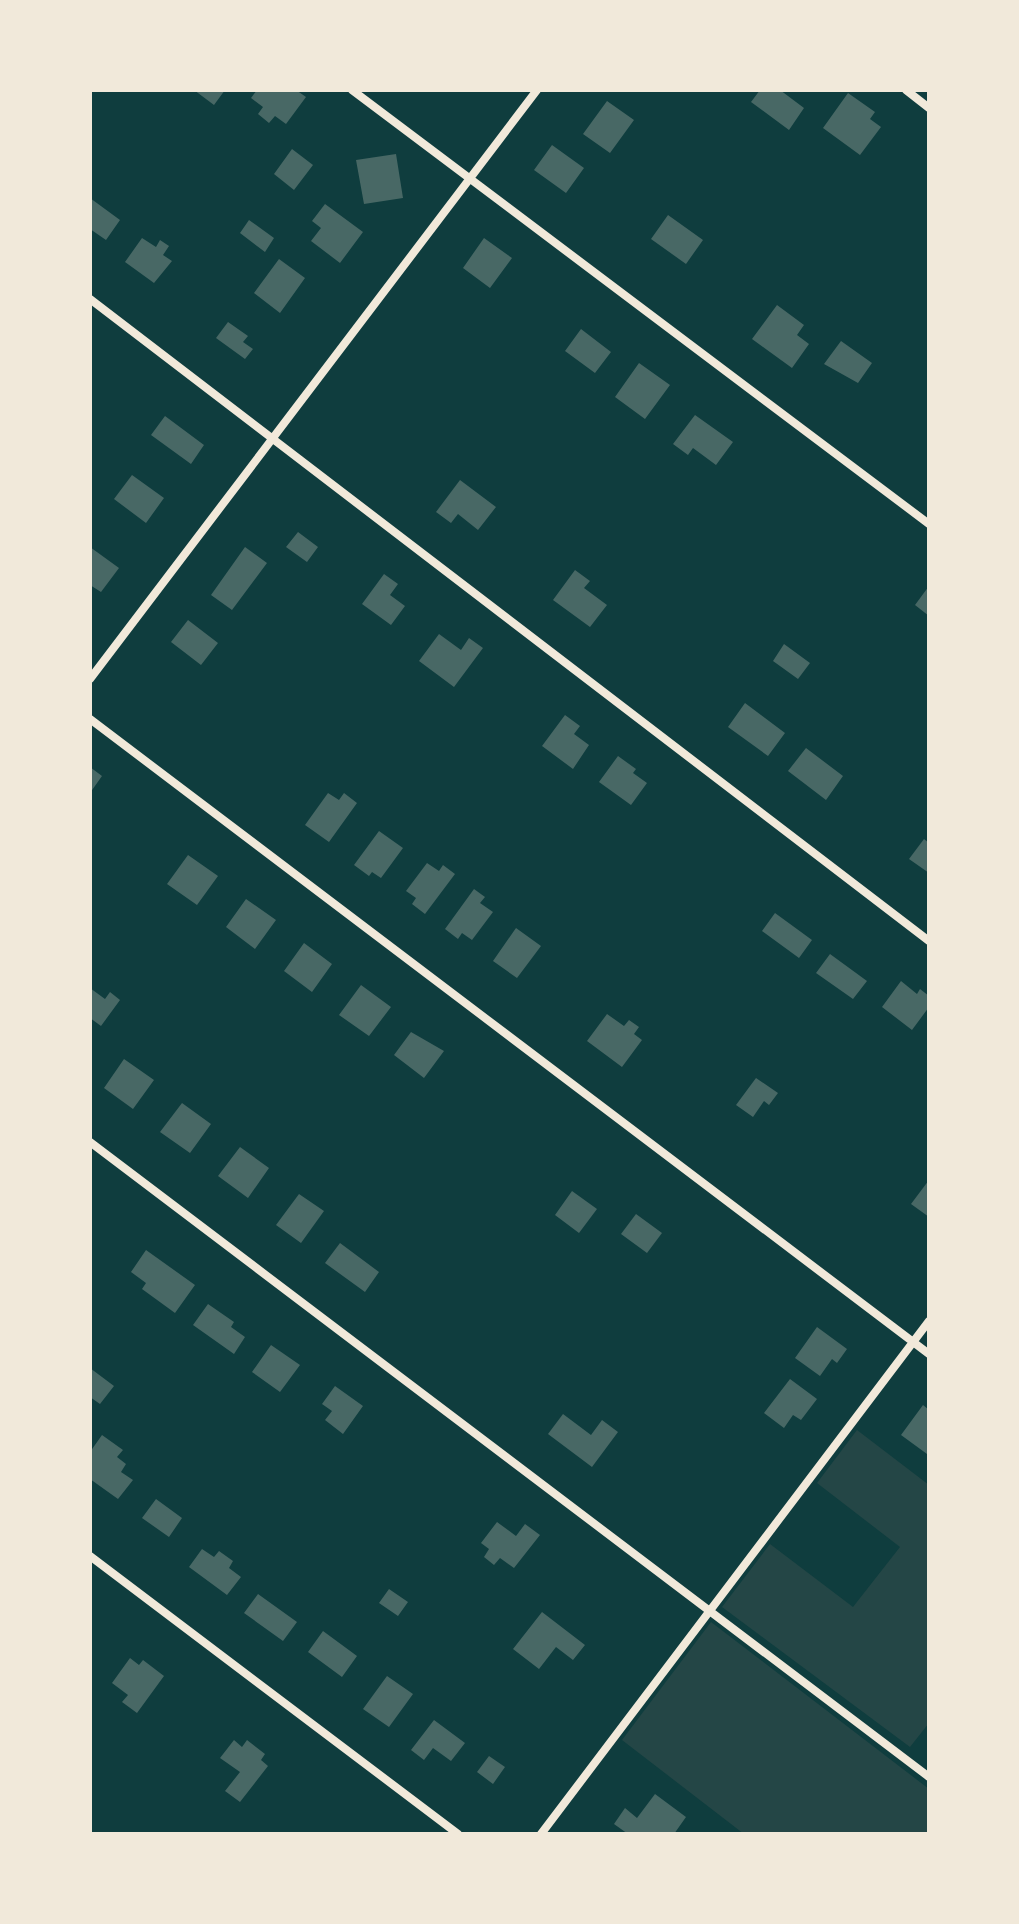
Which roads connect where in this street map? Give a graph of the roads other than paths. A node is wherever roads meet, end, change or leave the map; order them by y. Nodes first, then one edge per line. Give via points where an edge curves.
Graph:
1 (352, 90) edge
2 (537, 90) edge
3 (906, 90) edge
4 (929, 108) edge
5 (469, 179) junction
6 (90, 299) edge
7 (274, 439) junction
8 (929, 524) edge
9 (90, 679) edge
10 (90, 719) edge
11 (929, 941) edge
12 (90, 1142) edge
13 (929, 1321) edge
14 (914, 1342) junction
15 (929, 1354) edge
16 (90, 1556) edge
17 (710, 1610) junction
18 (929, 1777) edge
19 (458, 1834) edge
20 (541, 1834) edge

1 - 5 street
2 - 5 street
3 - 4 street
5 - 7 street
5 - 8 street
6 - 7 street
7 - 9 street
7 - 11 street
10 - 14 street
12 - 17 street
13 - 14 street
14 - 15 street
14 - 17 street
16 - 19 street
17 - 18 street
17 - 20 street

